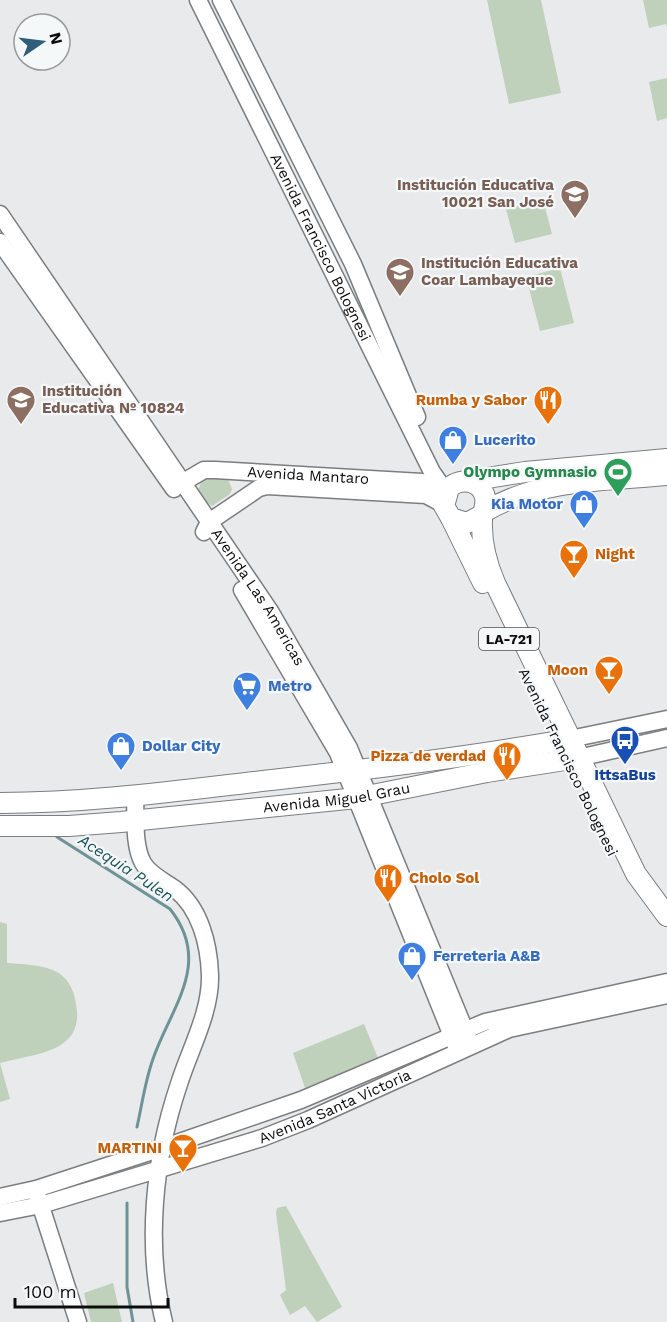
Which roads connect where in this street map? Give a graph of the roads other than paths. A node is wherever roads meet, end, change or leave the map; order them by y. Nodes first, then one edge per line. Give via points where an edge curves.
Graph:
1 (198, 0) edge
2 (221, 0) edge
3 (0, 214) edge
4 (0, 242) edge
5 (421, 448) junction
6 (164, 454) junction
7 (667, 459) edge
8 (204, 470) junction
9 (246, 472) junction
10 (667, 475) edge
11 (399, 481) junction
12 (178, 485) junction
13 (523, 492) junction
14 (249, 494) junction
15 (452, 496) junction
16 (483, 514) junction
17 (206, 527) junction
18 (485, 560) junction
19 (667, 719) edge
20 (667, 738) edge
21 (564, 740) junction
22 (572, 759) junction
23 (352, 771) junction
24 (135, 795) junction
25 (363, 797) junction
26 (0, 803) edge
27 (137, 820) junction
28 (0, 826) edge
29 (667, 916) edge
30 (667, 932) edge
31 (667, 982) edge
32 (667, 995) edge
33 (461, 1040) junction
34 (162, 1149) junction
35 (159, 1169) junction
36 (0, 1197) edge
37 (38, 1197) junction
38 (0, 1213) edge
39 (78, 1322) edge
40 (164, 1322) edge

1 - 5 main road, Avenida Francisco Bolognesi
2 - 15 main road, Avenida Francisco Bolognesi via 353,264
3 - 6 main road, Avenida Las Americas
4 - 12 main road, Avenida Las Americas
5 - 11 main road via 425,469 421,475
5 - 15 main road, Avenida Francisco Bolognesi
6 - 8 main road, Avenida Mantaro
6 - 12 main road, Avenida Las Americas
7 - 15 main road via 525,472
8 - 9 main road, Avenida Mantaro
8 - 12 main road
9 - 11 main road, Avenida Mantaro
9 - 14 main road via 253,485
10 - 13 main road via 554,485
11 - 15 main road, Avenida Mantaro via 425,483
12 - 17 main road, Avenida Las Americas
13 - 16 main road
13 - 18 main road via 510,502 491,528
14 - 15 main road, Avenida Mantaro via 267,486
14 - 17 main road, Avenida Mantaro
15 - 16 main road via 467,524
15 - 16 main road, LA-721 via 476,484 484,494
15 - 21 main road, Avenida Francisco Bolognesi / LA-721
16 - 18 main road, Avenida Francisco Bolognesi / LA-721
17 - 23 main road, Avenida Las Americas via 296,654
18 - 21 main road, Avenida Francisco Bolognesi / LA-721
19 - 21 main road, Avenida Miguel Grau
20 - 22 main road, Avenida Miguel Grau
21 - 22 main road, Avenida Francisco Bolognesi / LA-721
21 - 23 main road, Avenida Miguel Grau
22 - 25 main road, Avenida Miguel Grau
22 - 29 main road, Avenida Francisco Bolognesi via 636,874
22 - 30 main road, Avenida Francisco Bolognesi via 628,882
23 - 24 main road, Avenida Miguel Grau
23 - 25 main road, Avenida Las Americas
24 - 26 main road, Avenida Miguel Grau
24 - 27 main road
25 - 27 main road, Avenida Miguel Grau
25 - 33 main road, Avenida Las Americas
27 - 28 main road, Avenida Miguel Grau via 69,826
27 - 34 main road via 143,863 177,890 195,914 206,940 209,964 207,1001 178,1086
31 - 33 main road, Avenida Santa Victoria via 505,1016
32 - 33 main road, Avenida Santa Victoria
33 - 34 main road, Avenida Santa Victoria
33 - 35 main road, Avenida Santa Victoria via 308,1120
34 - 35 main road
34 - 37 main road, Avenida Santa Victoria
35 - 37 main road, Avenida Santa Victoria
35 - 40 main road via 155,1245
36 - 37 main road, Avenida Santa Victoria
37 - 38 main road, Avenida Santa Victoria
37 - 39 main road

